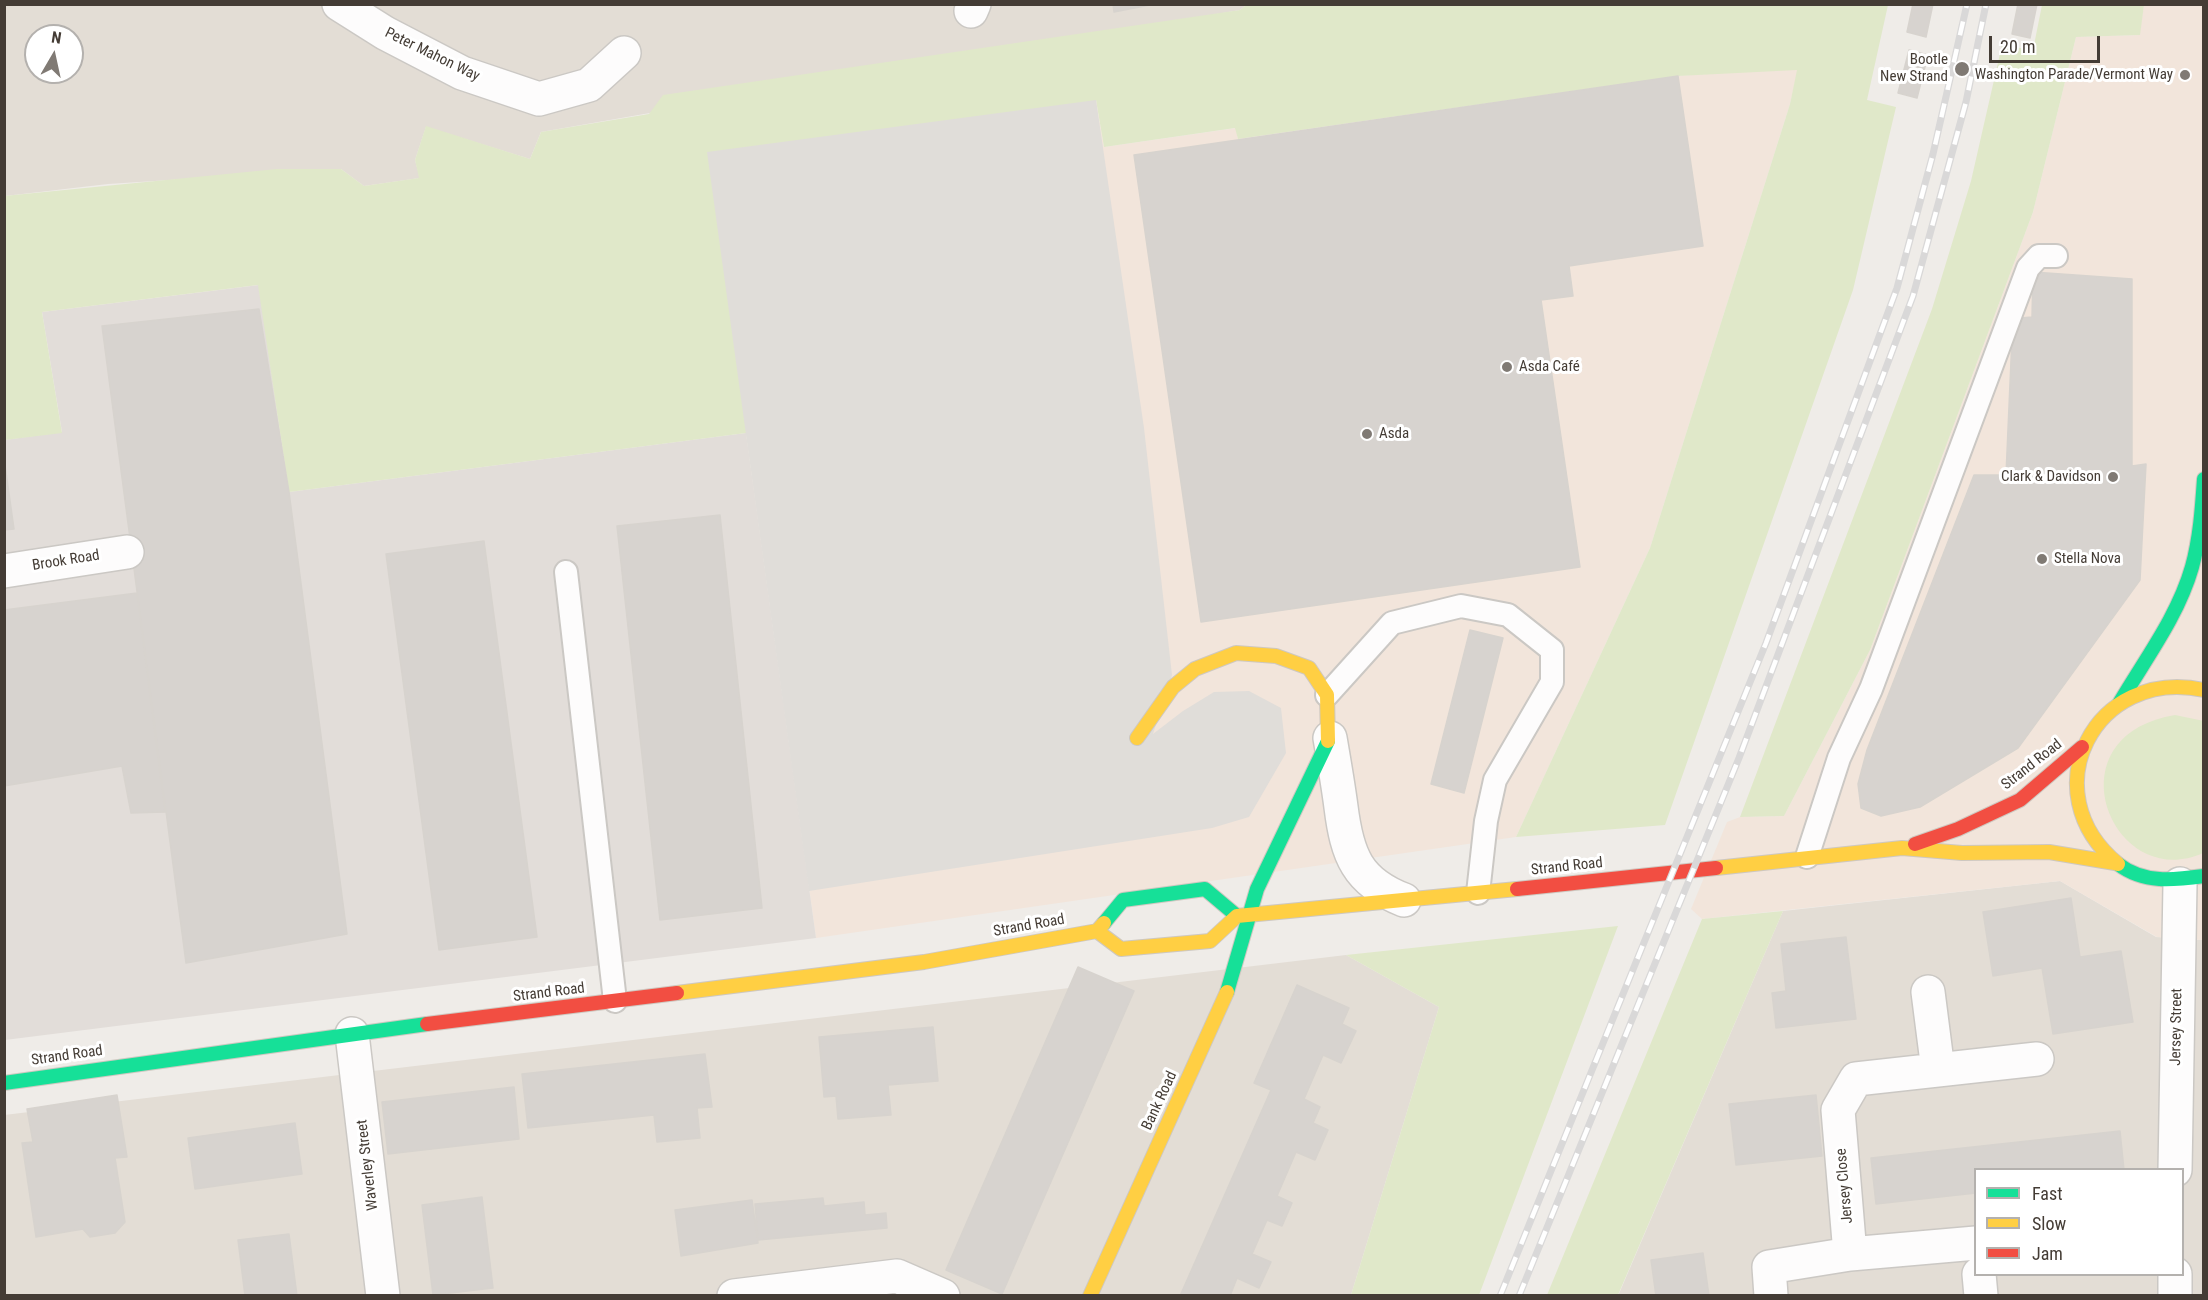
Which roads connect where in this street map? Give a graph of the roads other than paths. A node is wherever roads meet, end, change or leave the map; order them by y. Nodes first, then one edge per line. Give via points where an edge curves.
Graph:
1 (339, 4) edge
2 (624, 53) dead end
3 (2056, 256) dead end
4 (2204, 479) edge
5 (127, 552) dead end
6 (4, 571) edge
7 (566, 572) dead end
8 (2204, 690) edge
9 (1327, 695) junction
10 (2120, 702) junction
11 (1137, 738) dead end
12 (1330, 738) junction
13 (2082, 747) junction
14 (1902, 848) junction
15 (1807, 857) junction
16 (2115, 863) junction
17 (2192, 882) edge
18 (1478, 893) junction
19 (1404, 900) junction
20 (1242, 915) junction
21 (1096, 931) junction
22 (1928, 992) dead end
23 (615, 1001) junction
24 (352, 1034) junction
25 (2037, 1059) dead end
26 (1938, 1070) junction
27 (4, 1083) edge
28 (2175, 1168) edge
29 (1974, 1243) edge
30 (1850, 1254) junction
31 (1979, 1276) edge
32 (2175, 1276) edge
33 (383, 1296) edge
34 (734, 1296) edge
35 (943, 1296) edge
36 (1090, 1296) edge
37 (1771, 1296) edge
38 (1981, 1296) edge
39 (2175, 1296) edge

1 - 2 street, Peter Mahon Way via 462,73 538,99 589,85
3 - 15 lane via 2039,256 2028,268 1871,689 1839,758
4 - 10 street via 2202,523 2191,569 2165,627
5 - 6 street, Brook Road
7 - 23 lane
8 - 10 street via 2182,686 2144,690
9 - 11 street via 1309,668 1276,656 1236,653 1195,669 1173,687
9 - 12 street
9 - 18 lane via 1392,623 1461,606 1508,615 1552,650 1552,682 1495,780
10 - 13 street via 2097,721
12 - 19 street via 1342,826 1352,858 1376,886
12 - 20 street, Bank Road
13 - 14 street, Strand Road via 2020,800 1958,829
13 - 16 street via 2076,773 2076,801 2094,843
14 - 15 street, Strand Road
14 - 16 street, Strand Road via 1962,854 2049,852
15 - 18 street, Strand Road
16 - 17 street via 2136,875
17 - 28 street, Jersey Street
18 - 19 street, Strand Road
19 - 20 street, Strand Road
20 - 21 street via 1210,941 1121,949
20 - 21 street via 1205,889 1123,900
20 - 36 street, Bank Road via 1225,998
21 - 23 street, Strand Road via 924,962
22 - 26 street
23 - 24 street, Strand Road
24 - 27 street, Strand Road
24 - 33 street, Waverley Street
25 - 26 street, Jersey Close
26 - 30 street, Jersey Close via 1856,1079 1838,1110
29 - 30 street
30 - 37 street via 1769,1267
31 - 38 street
32 - 39 street
34 - 35 street via 897,1276

